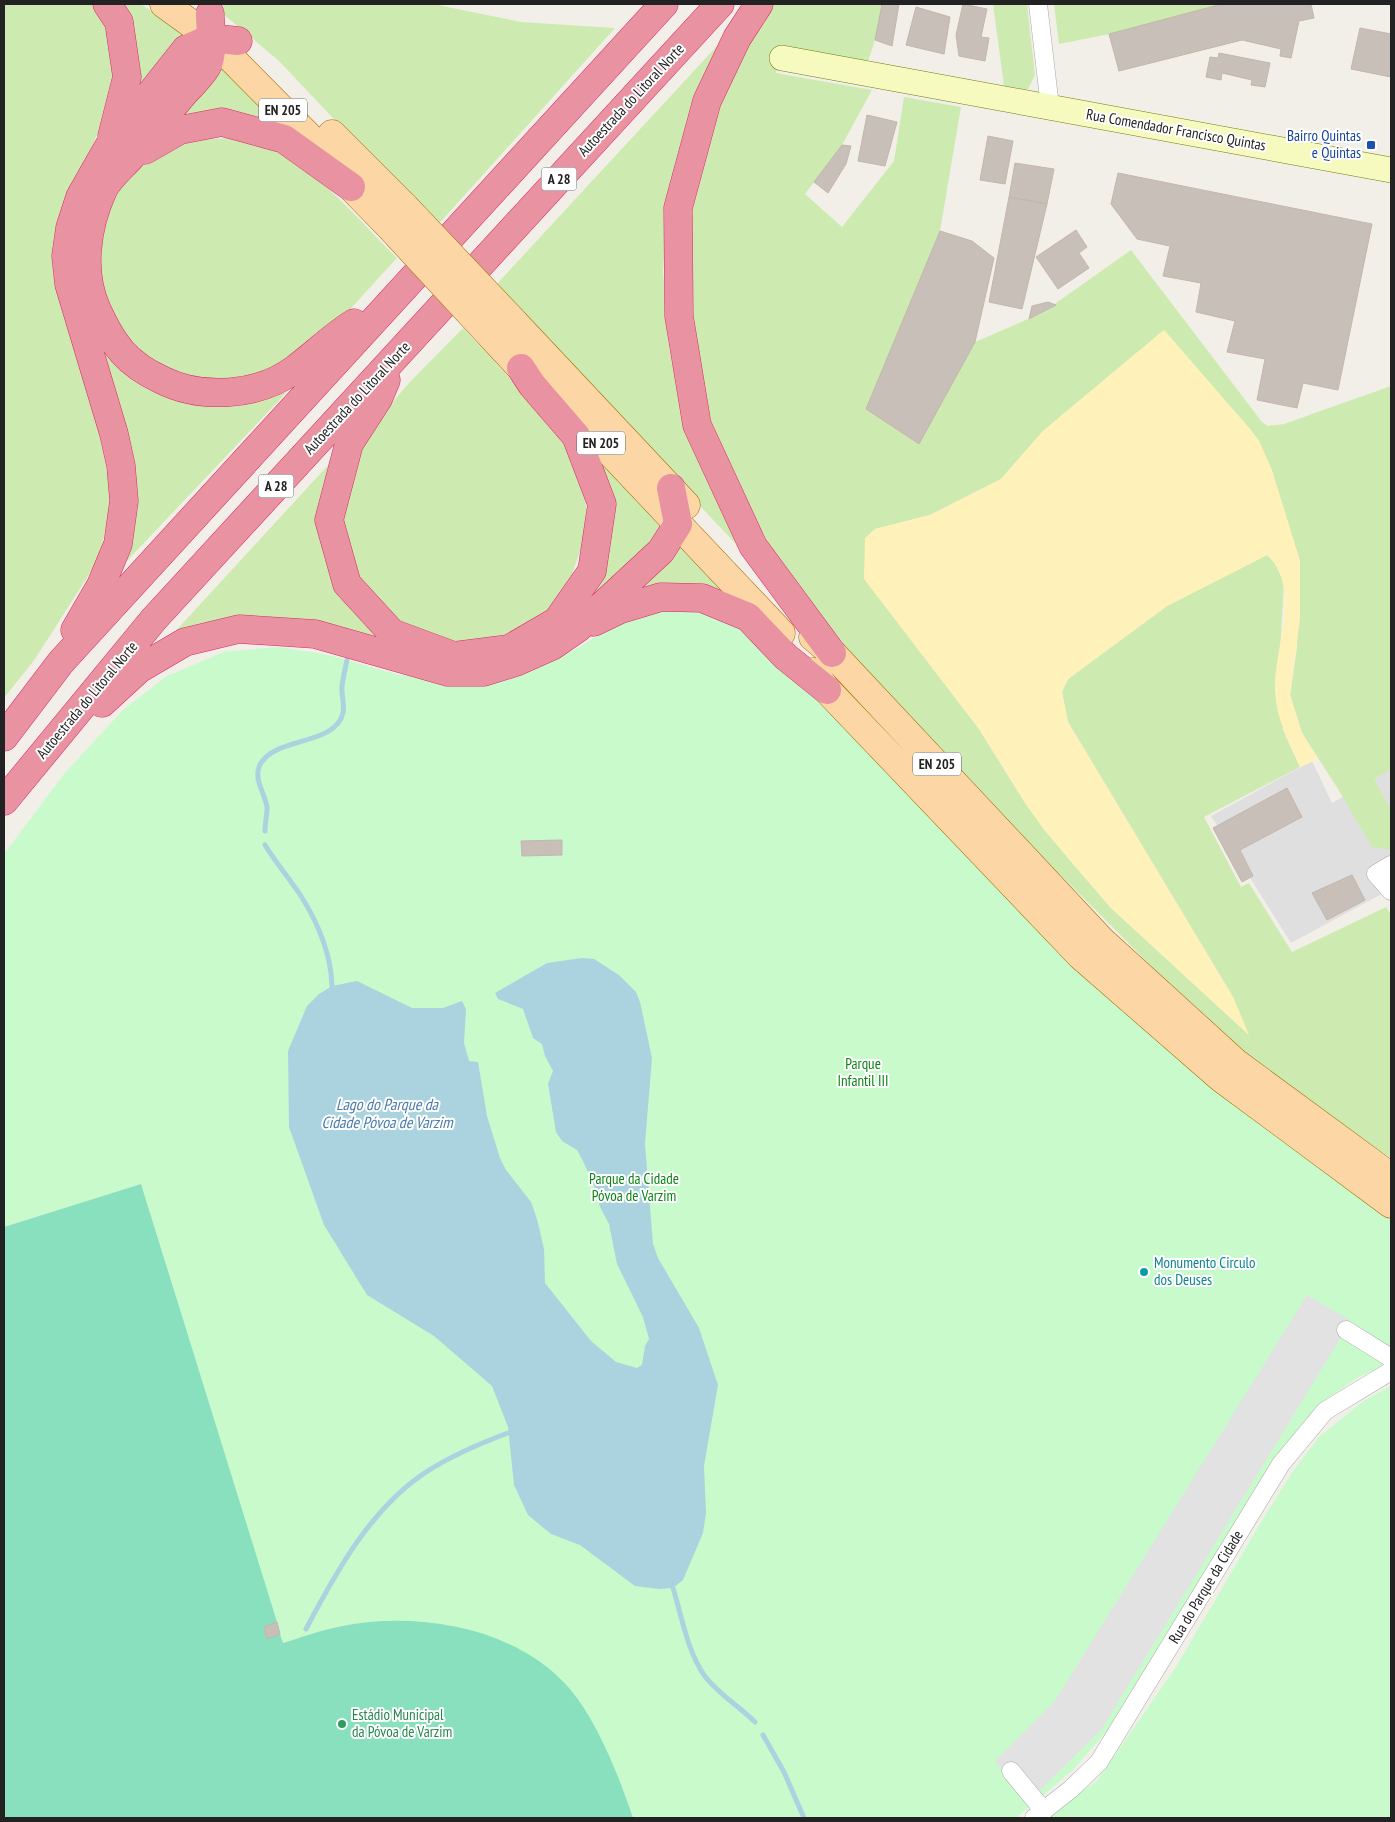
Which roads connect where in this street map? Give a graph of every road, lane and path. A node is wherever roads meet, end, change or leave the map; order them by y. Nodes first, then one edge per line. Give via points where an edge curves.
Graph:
1 (107, 4) edge
2 (164, 4) edge
3 (664, 4) edge
4 (720, 4) edge
5 (759, 4) edge
6 (1038, 4) edge
7 (205, 18) edge
8 (238, 41) joint
9 (782, 58) dead end
10 (1050, 107) junction
11 (120, 152) junction
12 (1391, 170) edge
13 (351, 187) junction
14 (398, 217) junction
15 (394, 298) junction
16 (502, 328) junction
17 (397, 354) junction
18 (521, 368) junction
19 (671, 488) junction
20 (678, 524) junction
21 (578, 628) junction
22 (832, 653) junction
23 (61, 662) junction
24 (827, 690) junction
25 (68, 722) junction
26 (4, 737) edge
27 (4, 801) edge
28 (1391, 865) edge
29 (1391, 891) edge
30 (1391, 1177) edge
31 (1391, 1204) edge
32 (1346, 1330) dead end
33 (1391, 1358) edge
34 (1391, 1371) edge
35 (1010, 1772) dead end
36 (1039, 1815) edge

1 - 11 highway via 119,22 127,77
2 - 7 main road, EN 205
3 - 15 highway, A 28
4 - 17 highway, Autoestrada do Litoral Norte / A 28
5 - 22 highway via 737,38 707,101 678,208 679,316 697,425 753,546
6 - 10 street
7 - 8 highway
7 - 11 highway via 208,65
7 - 13 main road, EN 205 via 341,169
8 - 14 main road, EN 205
9 - 10 street, Rua Comendador Francisco Quintas
10 - 12 street, Rua Comendador Francisco Quintas
11 - 13 highway via 180,130 222,122 284,139
11 - 15 highway via 104,188 86,250 87,278 106,329 125,357 147,373 194,391 232,392 264,385 293,371 344,329
11 - 23 highway via 80,197 70,228 66,256 78,318 118,450 124,501 118,544 102,585 79,621
13 - 14 main road, EN 205
14 - 16 main road, EN 205, bridge
15 - 23 highway, A 28
16 - 18 main road, EN 205
16 - 19 main road, EN 205
17 - 18 highway via 378,399 349,444 328,520 347,584 353,591 392,633 454,656 508,649 557,621 592,570 602,504 576,436
17 - 25 highway, Autoestrada do Litoral Norte / A 28 via 154,619
18 - 20 main road, EN 205 via 538,376
19 - 20 highway
19 - 22 main road, EN 205 via 794,621
20 - 21 highway via 661,551
20 - 24 main road, EN 205 via 795,647
21 - 24 highway via 621,608 661,597 702,598 748,617 786,656
21 - 25 highway via 552,646 484,672 448,672 315,634 240,629 185,642 139,669 100,705
22 - 30 main road, EN 205 via 1101,940 1236,1063
23 - 26 highway, A 28
24 - 31 main road, EN 205 via 1081,956 1221,1078
25 - 27 highway, Autoestrada do Litoral Norte / A 28
28 - 29 street via 1376,874
32 - 33 street
34 - 36 street, Rua do Parque da Cidade via 1325,1411 1281,1464 1099,1762
35 - 36 street

